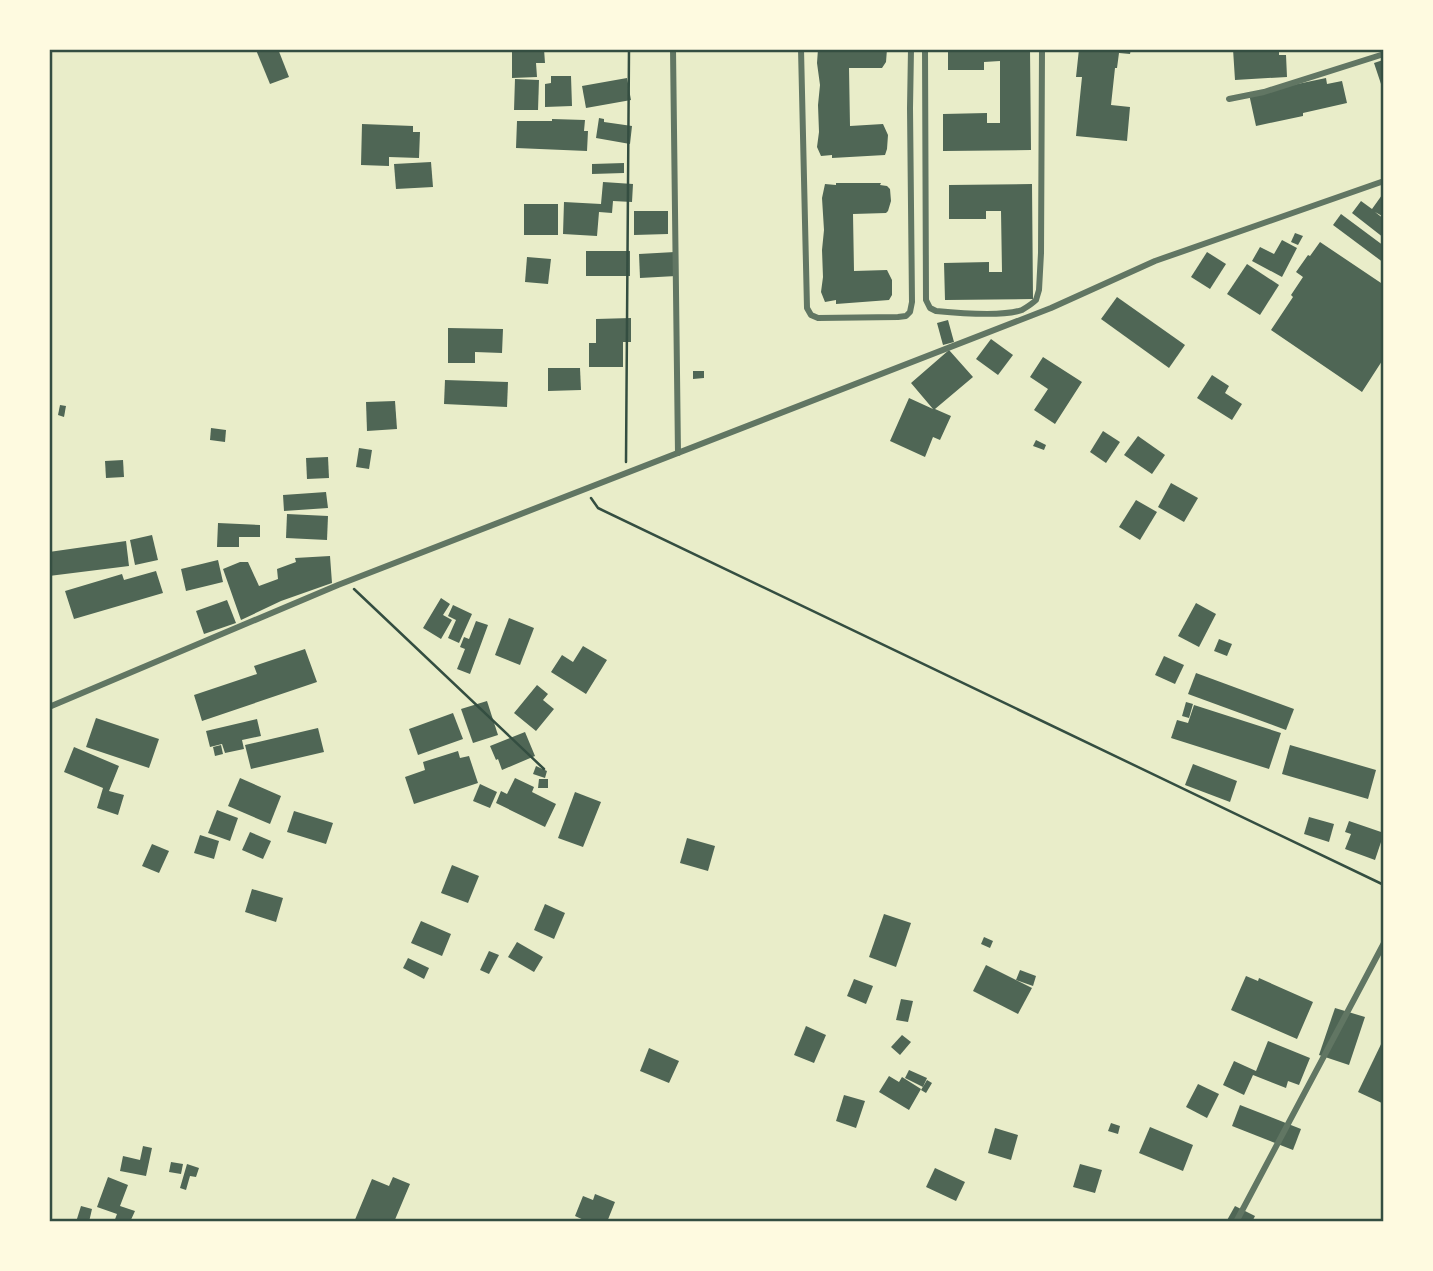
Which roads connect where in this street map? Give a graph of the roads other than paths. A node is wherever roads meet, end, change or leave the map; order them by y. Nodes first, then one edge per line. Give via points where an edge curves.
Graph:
1 (673, 49) edge
2 (801, 49) edge
3 (911, 49) edge
4 (925, 49) edge
5 (1042, 49) edge
6 (1384, 54) edge
7 (1229, 100) dead end
8 (1384, 181) edge
9 (678, 453) junction
10 (49, 707) edge
11 (1384, 943) edge
12 (1236, 1222) edge

1 - 9 street
2 - 3 street via 807,308 818,318 898,317 910,312
4 - 5 street via 926,300 936,311 989,314 1019,311 1036,300 1039,290
6 - 7 street
8 - 9 street via 1155,261 1051,308
9 - 10 street via 346,582
11 - 12 street

